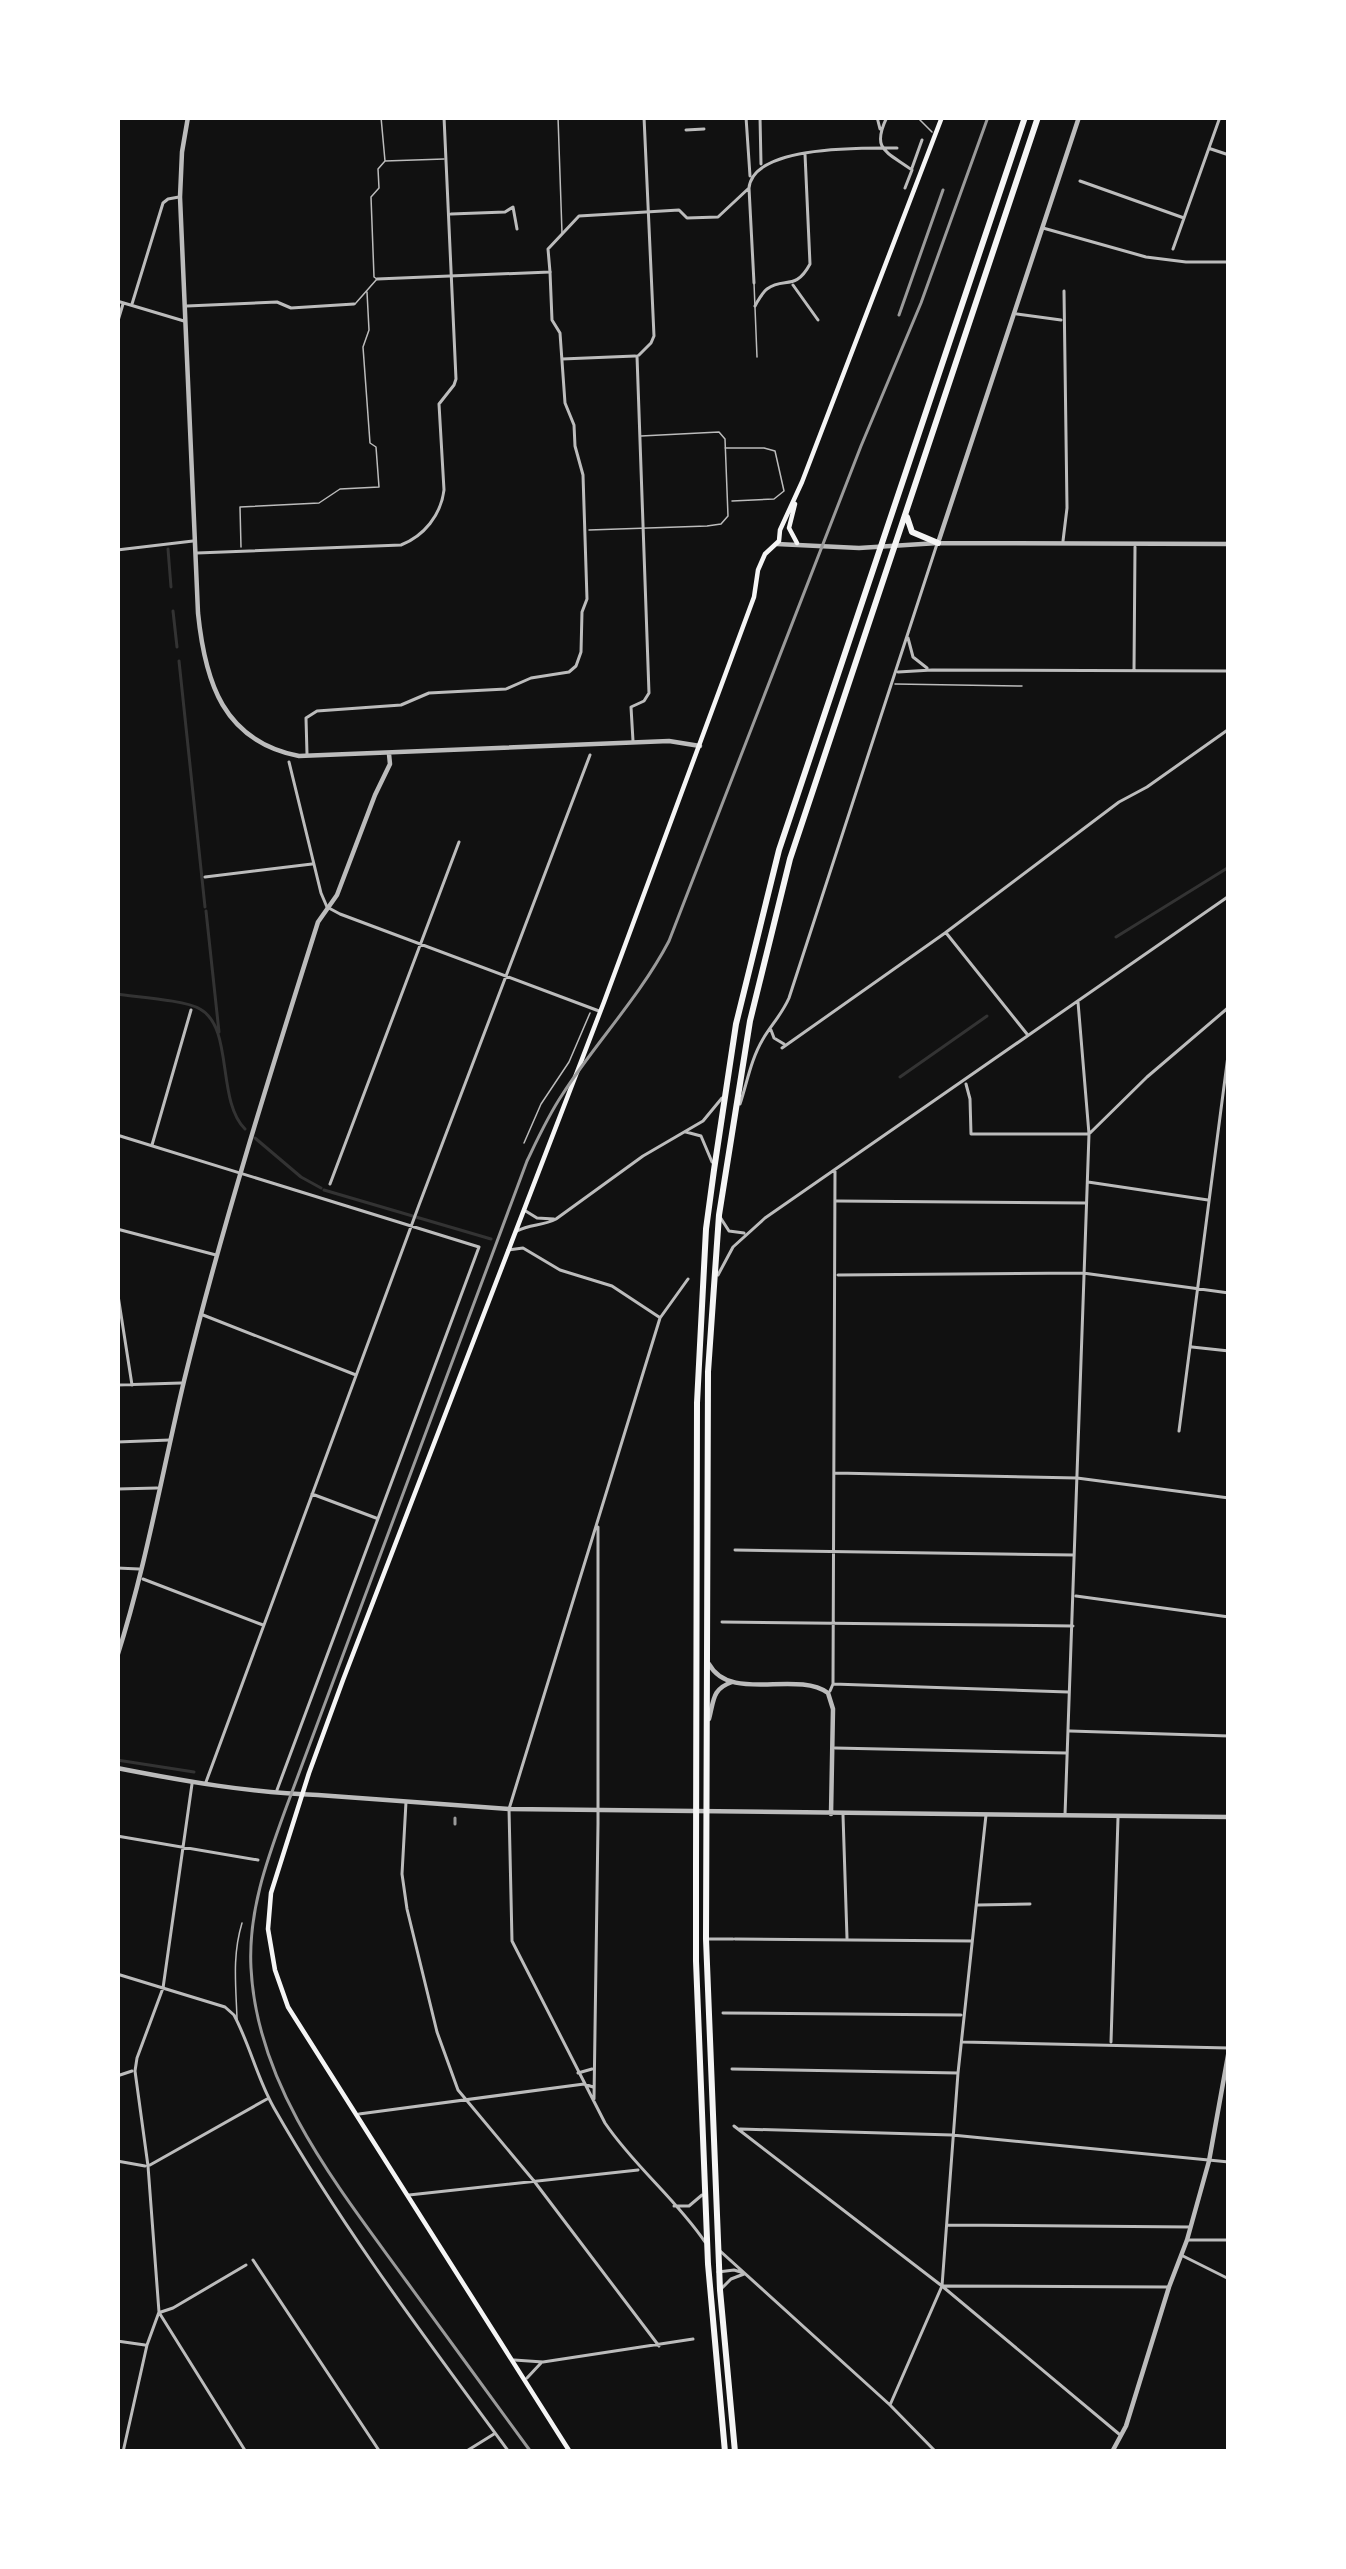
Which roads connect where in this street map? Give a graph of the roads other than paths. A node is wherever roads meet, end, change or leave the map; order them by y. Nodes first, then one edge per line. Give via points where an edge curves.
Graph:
1 (179, 117) edge
2 (381, 117) edge
3 (444, 117) edge
4 (558, 117) edge
5 (644, 117) edge
6 (746, 117) edge
7 (760, 117) edge
8 (877, 117) edge
9 (887, 117) edge
10 (917, 117) edge
11 (942, 117) edge
12 (1025, 117) edge
13 (1038, 117) edge
14 (1079, 117) edge
15 (1220, 117) edge
16 (188, 118) edge
17 (704, 129) dead end
18 (686, 130) dead end
19 (880, 131) junction
20 (935, 134) junction
21 (922, 140) dead end
22 (883, 148) junction
23 (897, 148) dead end
24 (1209, 149) junction
25 (805, 154) junction
26 (1229, 155) edge
27 (446, 159) junction
28 (385, 161) junction
29 (761, 166) junction
30 (912, 170) junction
31 (750, 178) junction
32 (1080, 181) dead end
33 (749, 188) junction
34 (905, 188) dead end
35 (180, 197) junction
36 (648, 209) junction
37 (449, 214) junction
38 (1184, 218) junction
39 (1043, 228) junction
40 (518, 229) dead end
41 (562, 232) junction
42 (1173, 249) dead end
43 (1229, 262) edge
44 (550, 272) junction
45 (452, 275) junction
46 (377, 279) junction
47 (754, 283) joint
48 (792, 283) junction
49 (1064, 291) dead end
50 (367, 292) junction
51 (120, 302) edge
52 (132, 304) junction
53 (354, 304) joint
54 (185, 306) junction
55 (754, 306) junction
56 (1015, 314) junction
57 (818, 320) dead end
58 (1064, 321) junction
59 (185, 322) junction
60 (117, 325) edge
61 (637, 356) junction
62 (757, 357) dead end
63 (562, 359) junction
64 (641, 436) junction
65 (725, 448) junction
66 (797, 493) junction
67 (728, 501) junction
68 (906, 513) junction
69 (645, 528) junction
70 (585, 530) junction
71 (195, 541) junction
72 (797, 543) junction
73 (938, 543) junction
74 (1063, 543) junction
75 (777, 544) junction
76 (1136, 544) junction
77 (1229, 544) edge
78 (882, 547) junction
79 (894, 547) junction
80 (117, 550) edge
81 (241, 551) junction
82 (195, 553) junction
83 (908, 637) junction
84 (932, 670) junction
85 (1134, 671) junction
86 (1229, 671) edge
87 (896, 672) junction
88 (893, 683) junction
89 (1022, 686) dead end
90 (1229, 729) edge
91 (633, 742) junction
92 (700, 746) junction
93 (389, 753) junction
94 (590, 755) dead end
95 (307, 756) junction
96 (290, 758) junction
97 (459, 842) dead end
98 (314, 863) junction
99 (206, 877) dead end
100 (1229, 896) edge
101 (327, 907) junction
102 (946, 933) junction
103 (419, 944) junction
104 (506, 976) junction
105 (1078, 1002) junction
106 (1229, 1006) edge
107 (592, 1008) junction
108 (191, 1010) dead end
109 (601, 1012) junction
110 (770, 1028) junction
111 (1029, 1036) junction
112 (1229, 1048) edge
113 (965, 1080) junction
114 (725, 1091) junction
115 (733, 1123) junction
116 (684, 1131) junction
117 (1089, 1134) junction
118 (117, 1135) edge
119 (524, 1143) dead end
120 (152, 1147) junction
121 (836, 1169) junction
122 (714, 1170) junction
123 (239, 1174) junction
124 (1088, 1182) junction
125 (330, 1184) dead end
126 (1210, 1200) junction
127 (836, 1201) junction
128 (1087, 1203) junction
129 (524, 1210) junction
130 (719, 1215) junction
131 (556, 1219) junction
132 (414, 1220) junction
133 (117, 1229) edge
134 (516, 1232) junction
135 (746, 1233) junction
136 (508, 1250) junction
137 (218, 1256) junction
138 (1083, 1273) junction
139 (836, 1275) junction
140 (688, 1279) dead end
141 (1199, 1288) junction
142 (117, 1289) edge
143 (712, 1292) junction
144 (1229, 1293) edge
145 (202, 1314) junction
146 (660, 1318) junction
147 (1191, 1346) junction
148 (1229, 1351) edge
149 (356, 1376) junction
150 (184, 1383) junction
151 (117, 1385) edge
152 (132, 1385) junction
153 (1179, 1431) dead end
154 (172, 1440) junction
155 (117, 1442) edge
156 (833, 1473) junction
157 (1077, 1478) junction
158 (117, 1489) edge
159 (161, 1489) junction
160 (312, 1494) junction
161 (1229, 1498) edge
162 (378, 1519) junction
163 (598, 1519) junction
164 (735, 1550) dead end
165 (833, 1550) junction
166 (1074, 1555) junction
167 (585, 1561) junction
168 (599, 1564) junction
169 (117, 1568) edge
170 (143, 1570) junction
171 (141, 1578) junction
172 (1074, 1596) junction
173 (1229, 1617) edge
174 (722, 1622) dead end
175 (832, 1624) junction
176 (264, 1626) junction
177 (1073, 1626) junction
178 (706, 1653) junction
179 (117, 1658) edge
180 (732, 1682) junction
181 (833, 1684) junction
182 (1070, 1692) junction
183 (830, 1695) junction
184 (707, 1725) junction
185 (1068, 1731) junction
186 (1229, 1736) edge
187 (833, 1748) junction
188 (1067, 1753) junction
189 (119, 1769) edge
190 (192, 1782) junction
191 (206, 1784) junction
192 (275, 1793) junction
193 (303, 1795) junction
194 (406, 1802) junction
195 (509, 1809) junction
196 (598, 1810) junction
197 (695, 1812) junction
198 (706, 1812) junction
199 (832, 1814) junction
200 (843, 1814) junction
201 (986, 1815) junction
202 (1065, 1815) junction
203 (1118, 1816) junction
204 (1229, 1817) edge
205 (117, 1836) edge
206 (184, 1847) junction
207 (258, 1860) dead end
208 (1030, 1904) dead end
209 (977, 1905) junction
210 (242, 1922) dead end
211 (847, 1938) junction
212 (706, 1939) junction
213 (972, 1941) junction
214 (117, 1974) edge
215 (163, 1988) junction
216 (234, 1992) junction
217 (225, 2007) junction
218 (723, 2013) dead end
219 (965, 2015) junction
220 (237, 2019) junction
221 (962, 2042) junction
222 (1112, 2046) junction
223 (1229, 2053) edge
224 (732, 2068) dead end
225 (594, 2069) junction
226 (135, 2071) junction
227 (578, 2073) junction
228 (958, 2073) junction
229 (117, 2076) edge
230 (584, 2084) junction
231 (594, 2087) junction
232 (268, 2098) junction
233 (465, 2100) junction
234 (1220, 2102) junction
235 (1229, 2102) edge
236 (595, 2105) junction
237 (357, 2114) junction
238 (952, 2135) junction
239 (117, 2161) edge
240 (1208, 2161) junction
241 (1229, 2162) edge
242 (148, 2166) junction
243 (640, 2169) junction
244 (533, 2181) junction
245 (705, 2188) junction
246 (407, 2195) junction
247 (674, 2206) junction
248 (946, 2225) junction
249 (1190, 2227) junction
250 (1186, 2240) junction
251 (1229, 2240) edge
252 (707, 2246) junction
253 (718, 2248) junction
254 (1181, 2255) junction
255 (253, 2260) dead end
256 (246, 2265) dead end
257 (720, 2272) junction
258 (746, 2273) junction
259 (1229, 2279) edge
260 (709, 2280) junction
261 (942, 2286) junction
262 (1169, 2287) junction
263 (721, 2290) junction
264 (159, 2312) junction
265 (693, 2339) dead end
266 (117, 2341) edge
267 (147, 2345) junction
268 (659, 2346) junction
269 (512, 2360) junction
270 (543, 2362) junction
271 (526, 2381) junction
272 (890, 2405) junction
273 (496, 2434) junction
274 (1121, 2435) junction
275 (122, 2452) edge
276 (246, 2452) edge
277 (380, 2452) edge
278 (465, 2452) edge
279 (509, 2452) edge
280 (570, 2452) edge
281 (725, 2452) edge
282 (736, 2452) edge
283 (936, 2452) edge
284 (1112, 2452) edge

1 - 16 street
2 - 28 lane
3 - 27 street
4 - 41 lane
5 - 36 street
6 - 31 street
7 - 29 street
8 - 19 street
9 - 19 street
10 - 20 lane
11 - 20 main road
12 - 78 main road
13 - 68 main road
14 - 39 street
15 - 24 street
16 - 35 street
17 - 18 street
19 - 22 street
20 - 66 main road
21 - 30 street
22 - 23 street
22 - 25 street
22 - 30 street
24 - 26 street
24 - 38 street
25 - 29 street
25 - 48 street via 810,265
27 - 28 lane
27 - 37 street
28 - 46 lane via 371,197
29 - 31 street
30 - 34 street
31 - 33 street
32 - 38 street
33 - 36 street via 718,217
33 - 47 street
35 - 52 street via 163,203
35 - 54 street
36 - 41 street via 579,216
36 - 61 street via 654,336
37 - 40 street via 513,207
37 - 45 street
38 - 42 street
39 - 43 street via 1146,257
39 - 56 street
41 - 44 street via 548,249
44 - 45 street
44 - 63 street
45 - 46 street
45 - 81 street via 456,379 439,404 444,490 437,515 400,545
46 - 50 lane
47 - 55 lane
48 - 55 street via 769,287
48 - 57 street
49 - 58 street
50 - 53 lane
50 - 81 lane via 366,404 379,487 340,489 319,503 240,506
51 - 52 street
51 - 60 street
52 - 59 street
53 - 54 street
54 - 59 street
55 - 62 lane
56 - 58 street
56 - 73 street
58 - 74 street
59 - 71 street
61 - 63 street
61 - 64 street
63 - 70 street
64 - 65 lane via 719,432
64 - 69 street
65 - 67 lane
65 - 67 lane via 771,448 784,491 775,499
66 - 72 main road via 789,528
66 - 75 main road
67 - 69 lane via 721,524
68 - 73 main road via 912,532
68 - 79 main road
69 - 70 lane
69 - 91 street via 650,692 631,707
70 - 95 street via 587,599 573,670 506,689 317,710 306,718
71 - 80 street
71 - 82 street
72 - 75 street
72 - 78 street
73 - 74 street
73 - 79 street
73 - 83 street
74 - 76 street
75 - 92 main road via 758,570
76 - 77 street
76 - 85 street
78 - 79 street
78 - 114 main road via 779,850
79 - 115 main road via 790,860
81 - 82 street
82 - 96 street via 214,690 248,737
83 - 84 street via 913,658
83 - 87 street
84 - 85 street
84 - 87 street
85 - 86 street
87 - 88 street
88 - 89 lane
88 - 110 street via 789,998
90 - 102 street
91 - 92 street
91 - 93 street
92 - 109 main road
93 - 95 street
93 - 101 street
94 - 104 street
95 - 96 street
96 - 98 street
97 - 103 street
98 - 99 street
98 - 101 street
100 - 105 street
101 - 103 street
101 - 123 street
102 - 110 street via 784,1046
102 - 111 street
103 - 104 street
103 - 125 street
104 - 107 street
104 - 132 street
105 - 111 street
105 - 117 street
106 - 117 street
107 - 109 street
107 - 119 lane
108 - 120 street
109 - 129 main road
110 - 115 street
111 - 113 street
112 - 126 street
113 - 117 street via 970,1134
113 - 121 street
114 - 116 street via 711,1114
114 - 122 main road
115 - 130 main road
116 - 122 street via 701,1136
116 - 131 street
117 - 124 street
118 - 120 street
120 - 123 street
121 - 127 street
121 - 135 street
122 - 197 main road via 697,1403
123 - 132 street
123 - 137 street
124 - 126 street
124 - 128 street
126 - 141 street
127 - 128 street
127 - 139 street
128 - 138 street
129 - 131 street
129 - 134 main road
130 - 135 street via 729,1231
130 - 143 main road
131 - 134 street
132 - 149 street
132 - 162 street via 479,1247
133 - 137 street
134 - 136 main road
135 - 143 street
136 - 146 street via 524,1248 612,1286
136 - 193 main road
137 - 145 street
138 - 139 street
138 - 141 street
138 - 157 street
139 - 156 street
140 - 146 street
141 - 144 street
141 - 147 street
142 - 152 street
143 - 178 main road
145 - 149 street
145 - 150 street
146 - 163 street
147 - 148 street
147 - 153 street
149 - 160 street
150 - 152 street
150 - 154 street
151 - 152 street
154 - 155 street
154 - 159 street
156 - 157 street
156 - 165 street
157 - 161 street
157 - 166 street
158 - 159 street
159 - 170 street
160 - 162 street
160 - 176 street
162 - 192 street
163 - 167 street
163 - 168 street
164 - 165 street
165 - 166 street
165 - 175 street
166 - 172 street
167 - 168 street
167 - 195 street
168 - 196 street
169 - 170 street
170 - 171 street
171 - 176 street
171 - 179 street
172 - 173 street
172 - 177 street
174 - 175 street
175 - 177 street
175 - 181 street
176 - 191 street
177 - 182 street
178 - 180 street via 716,1676
178 - 184 main road
180 - 183 street via 813,1686
180 - 184 street via 714,1694
181 - 182 street
181 - 183 street
182 - 185 street
183 - 187 street
184 - 198 main road
185 - 186 street
185 - 188 street
187 - 188 street
187 - 199 street
188 - 202 street
189 - 190 street
190 - 191 street
190 - 206 street
191 - 192 street
192 - 193 street
193 - 194 street
193 - 237 main road via 268,1913 275,1970 288,2007
194 - 195 street
194 - 233 street via 407,1909 437,2032
195 - 196 street
195 - 227 street via 512,1941
196 - 197 street
196 - 225 street
197 - 198 street
197 - 245 main road
198 - 199 street
198 - 212 main road
199 - 200 street
200 - 201 street
200 - 211 street
201 - 202 street
201 - 209 street
202 - 203 street
203 - 204 street
203 - 222 street
205 - 206 street
206 - 207 street
206 - 215 street
208 - 209 street
209 - 213 street
210 - 216 lane
211 - 212 street
211 - 213 street
212 - 253 main road
213 - 219 street
214 - 215 street
215 - 217 street
215 - 226 street
216 - 217 lane
216 - 220 lane
217 - 220 street
218 - 219 street
219 - 221 street
220 - 232 street
221 - 222 street
221 - 228 street
222 - 223 street
223 - 234 street
224 - 228 street
225 - 227 street
225 - 231 street
226 - 229 street
226 - 242 street
227 - 230 street
228 - 238 street
230 - 231 street
230 - 233 street
230 - 236 street
231 - 236 street
232 - 242 street
232 - 273 street
233 - 237 street
233 - 244 street
234 - 235 street
234 - 240 street
236 - 243 street
237 - 246 main road
238 - 240 street
238 - 248 street
238 - 261 street via 736,2127
239 - 242 street
240 - 241 street
240 - 249 street
242 - 264 street
243 - 244 street
243 - 247 street
244 - 246 street
244 - 268 street
245 - 247 street via 695,2203
245 - 252 main road
246 - 269 main road
247 - 252 street
248 - 249 street
248 - 261 street
249 - 250 street
250 - 251 street
250 - 254 street
252 - 260 main road
253 - 257 main road
253 - 258 street
254 - 259 street
254 - 262 street
255 - 277 street
256 - 264 street
257 - 258 street
257 - 260 street
257 - 263 main road
258 - 263 street
258 - 272 street
260 - 281 main road
261 - 262 street
261 - 272 street
261 - 274 street
262 - 274 street
263 - 282 main road
264 - 267 street
264 - 276 street
265 - 268 street
266 - 267 street
267 - 275 street
268 - 270 street
269 - 270 street
269 - 271 main road
270 - 271 street
271 - 280 main road
272 - 283 street
273 - 278 street
273 - 279 street
274 - 284 street

